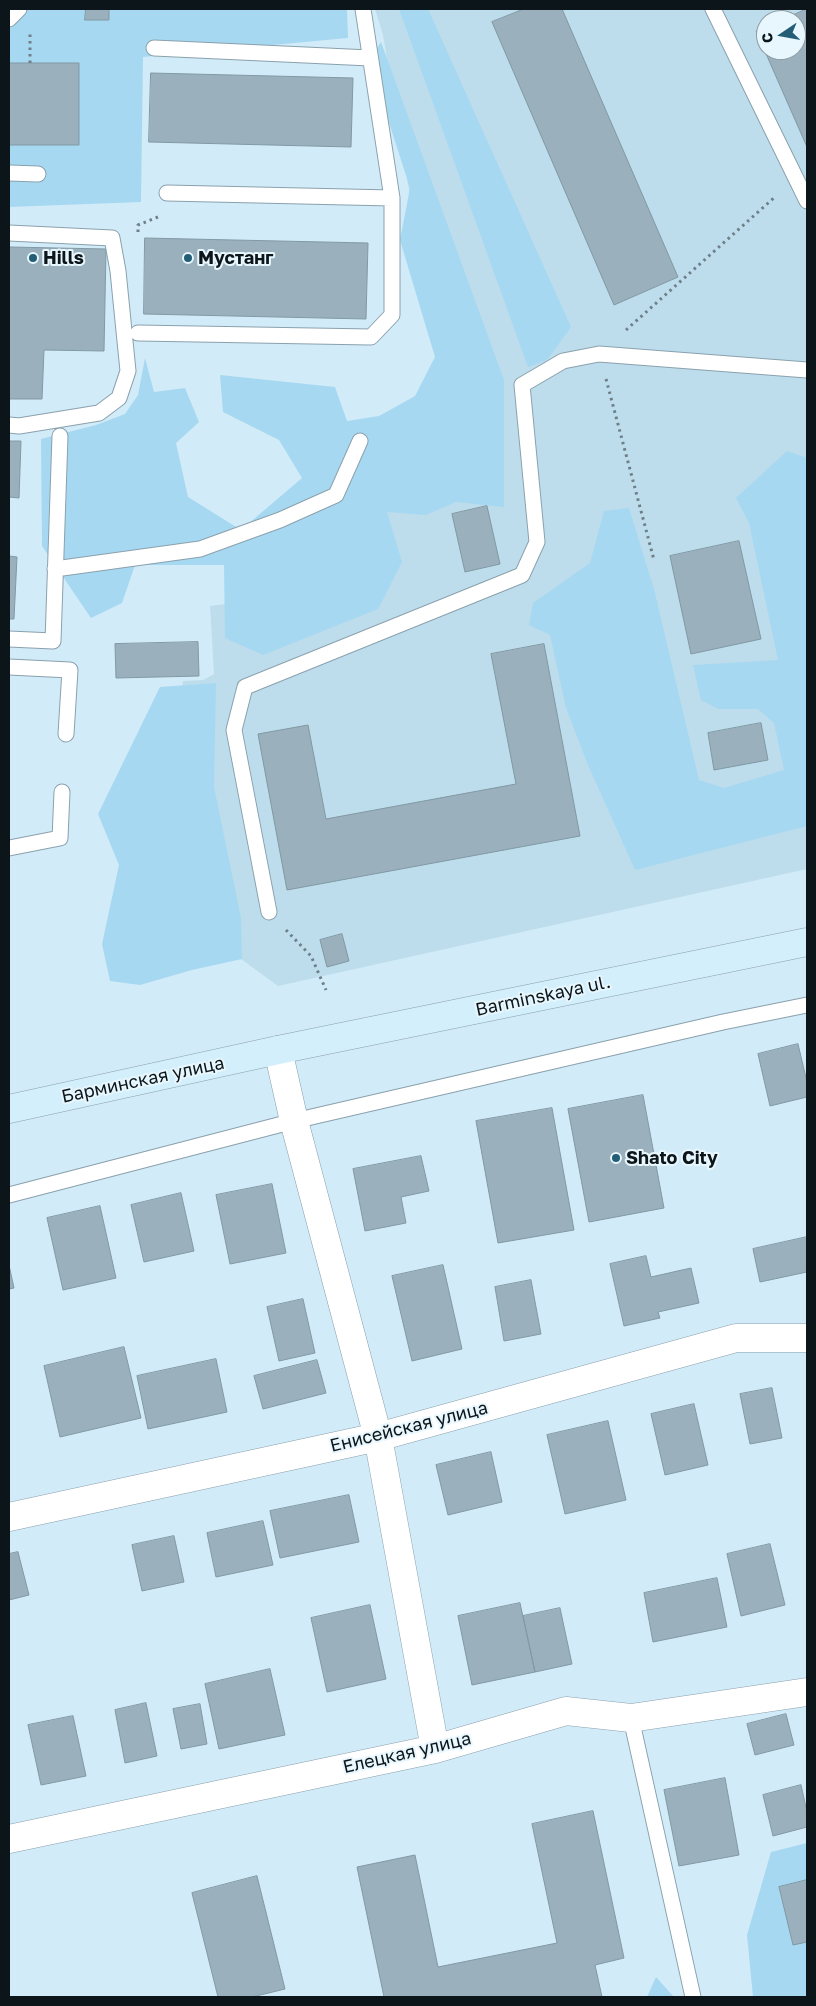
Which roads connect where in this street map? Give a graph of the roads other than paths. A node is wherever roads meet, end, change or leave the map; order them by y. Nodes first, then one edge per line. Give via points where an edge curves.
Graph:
1 (19, 9) edge
2 (363, 9) edge
3 (713, 9) edge
4 (9, 19) edge
5 (154, 48) dead end
6 (370, 58) junction
7 (9, 173) edge
8 (38, 174) dead end
9 (167, 193) road end
10 (392, 198) junction
11 (807, 201) edge
12 (9, 233) edge
13 (138, 333) dead end
14 (807, 370) edge
15 (9, 425) edge
16 (60, 436) dead end
17 (360, 441) dead end
18 (55, 569) junction
19 (9, 639) edge
20 (9, 667) edge
21 (66, 734) dead end
22 (62, 792) dead end
23 (9, 848) edge
24 (268, 912) road end
25 (807, 942) edge
26 (807, 1005) edge
27 (278, 1050) junction
28 (9, 1109) edge
29 (294, 1121) junction
30 (9, 1195) edge
31 (807, 1338) edge
32 (378, 1437) junction
33 (9, 1517) edge
34 (807, 1692) edge
35 (631, 1718) junction
36 (435, 1749) junction
37 (9, 1839) edge
38 (693, 1997) edge

1 - 4 lane
2 - 6 lane
3 - 11 lane
5 - 6 lane
6 - 10 lane
7 - 8 lane
9 - 10 lane
10 - 13 lane via 392,315 371,337
12 - 15 lane via 112,238 128,371 120,398 99,413
14 - 24 lane via 600,354 563,361 522,386 537,542 522,575 246,688 234,730
16 - 18 lane
17 - 18 lane via 336,495 280,520 200,549
18 - 19 lane via 54,641
20 - 21 lane via 70,670
22 - 23 lane via 60,838
25 - 27 main road, Barminskaya ul.
26 - 29 lane
27 - 28 main road, Барминская улица
27 - 29 street
29 - 30 lane
29 - 32 street
31 - 32 street, Енисейская улица via 736,1338
32 - 33 street, Енисейская улица
32 - 36 street
34 - 35 street, Елецкая улица
35 - 36 street, Елецкая улица via 566,1711
35 - 38 lane
36 - 37 street, Елецкая улица

